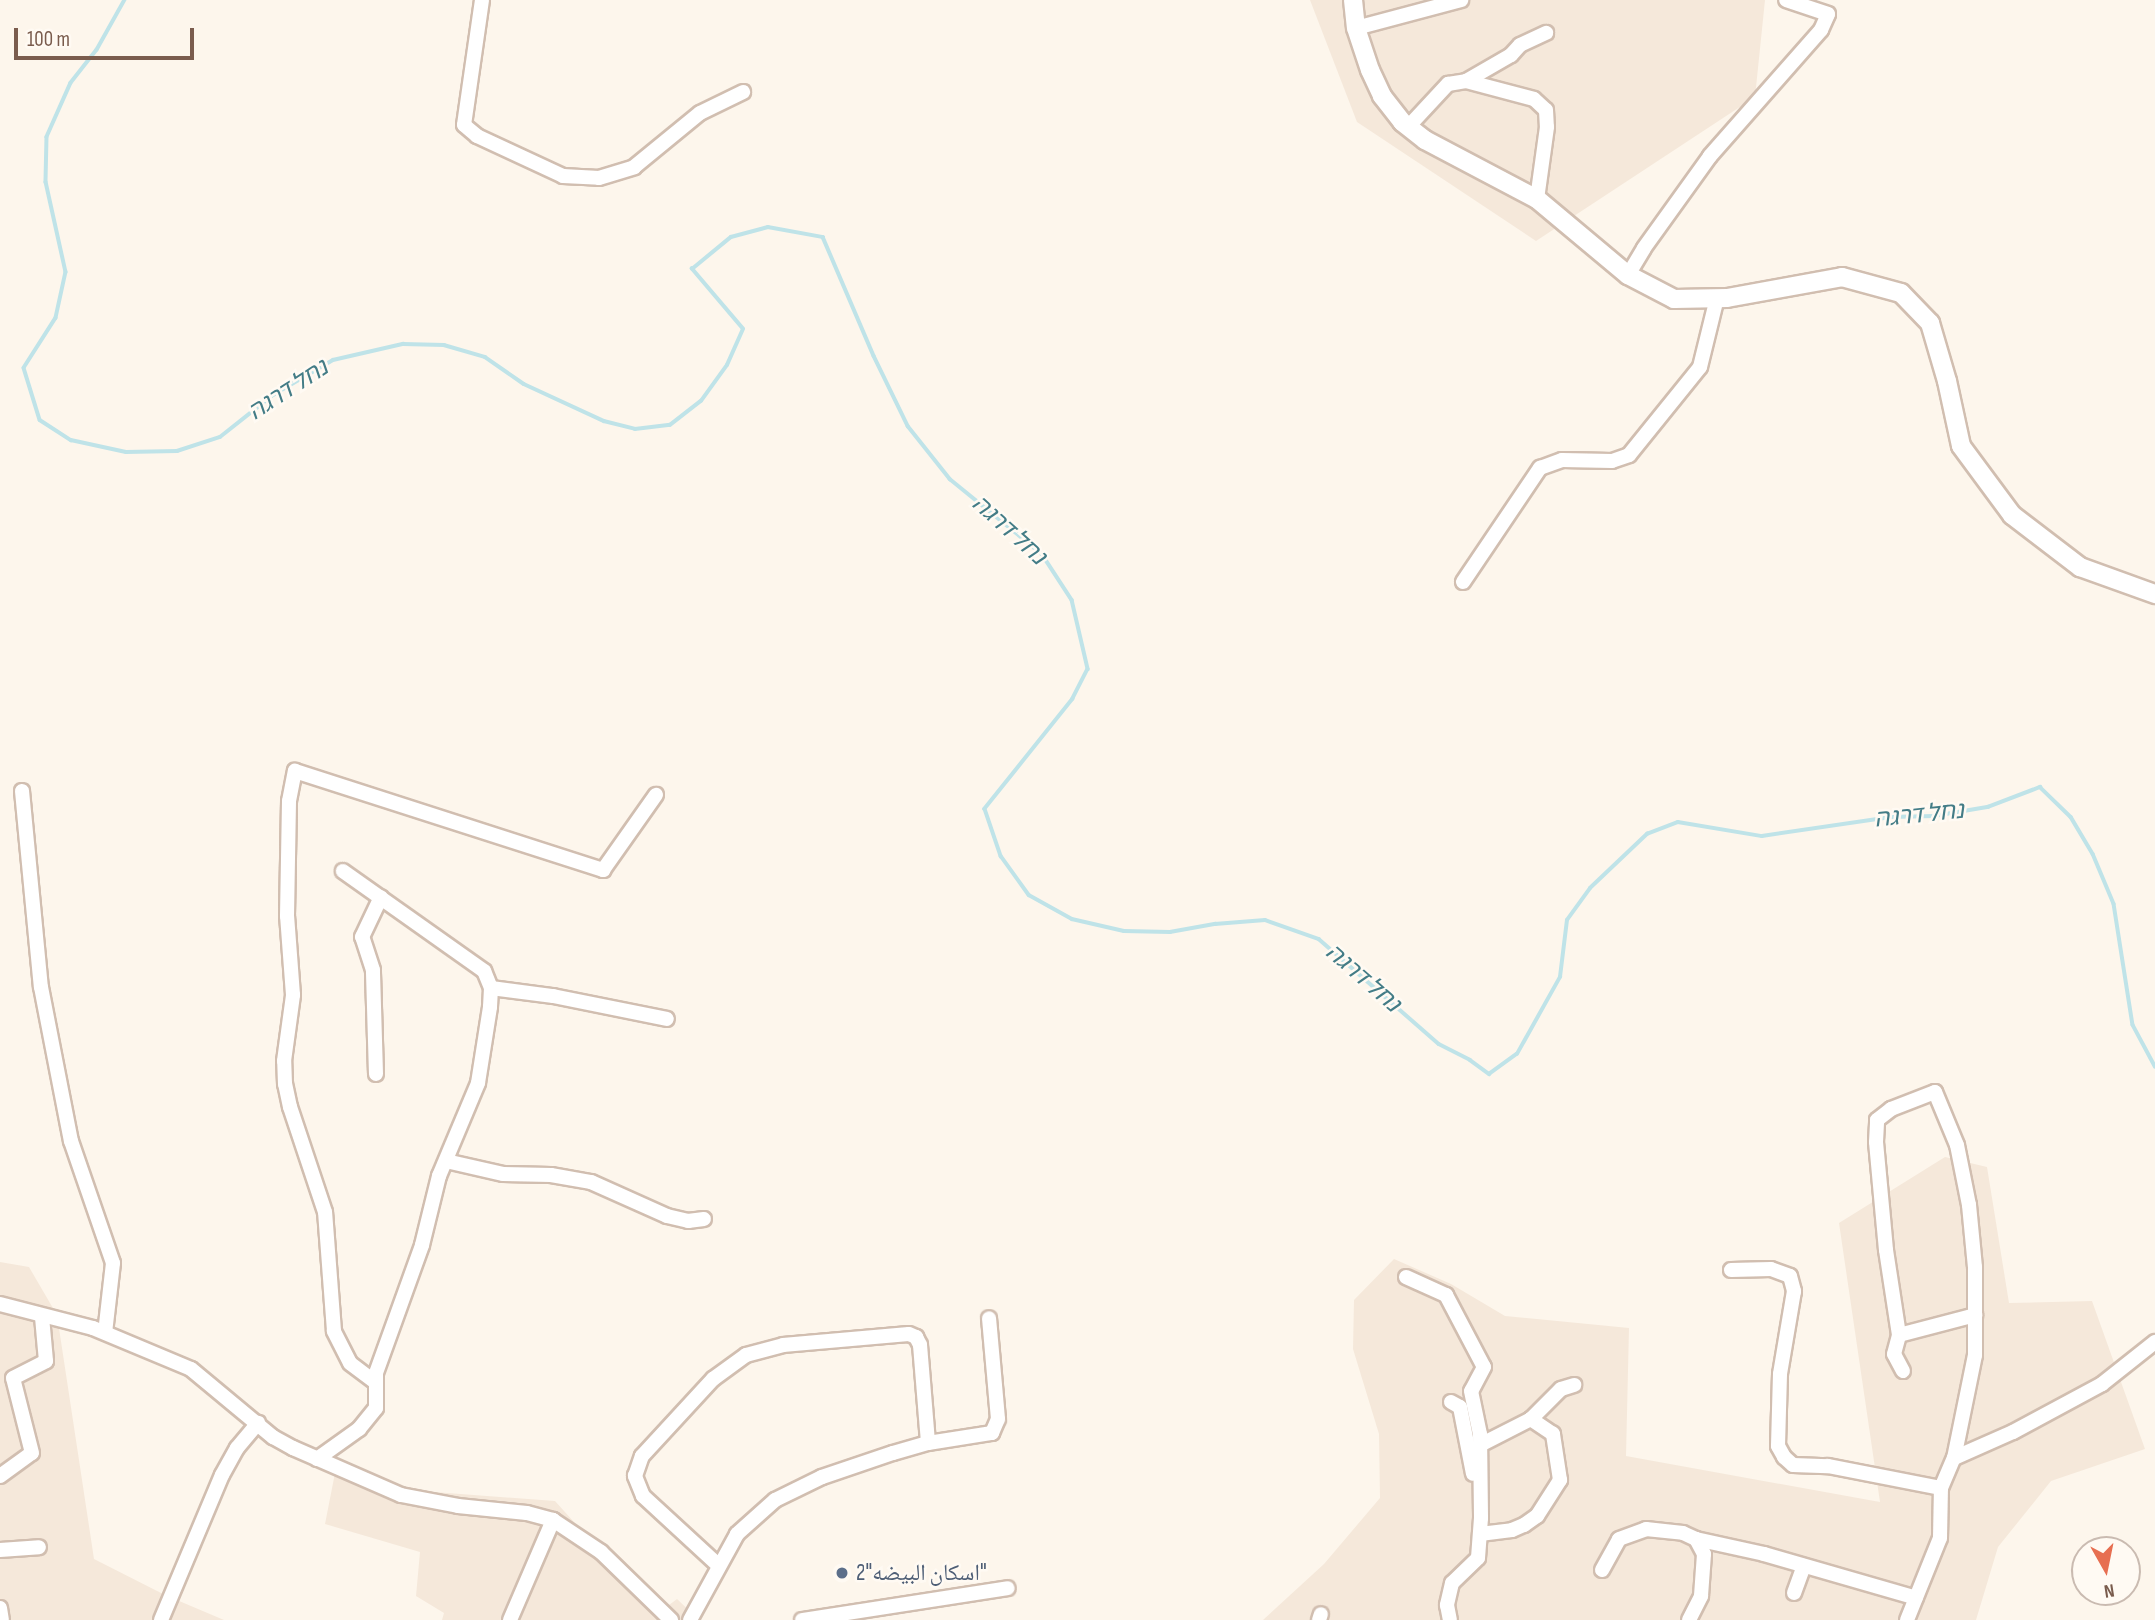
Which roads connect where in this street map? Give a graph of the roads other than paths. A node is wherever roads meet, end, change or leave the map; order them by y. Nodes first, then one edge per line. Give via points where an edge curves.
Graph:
1 (482, 0) edge
2 (1353, 0) edge
3 (1461, 0) edge
4 (1786, 0) edge
5 (1356, 28) junction
6 (1546, 33) dead end
7 (1466, 81) junction
8 (743, 92) dead end
9 (1408, 127) junction
10 (1537, 199) junction
11 (1628, 275) junction
12 (1717, 298) junction
13 (1463, 582) dead end
14 (2155, 594) edge
15 (22, 791) dead end
16 (656, 796) dead end
17 (343, 871) dead end
18 (381, 897) junction
19 (491, 988) junction
20 (667, 1018) dead end
21 (376, 1074) dead end
22 (446, 1161) junction
23 (704, 1219) dead end
24 (1731, 1270) dead end
25 (1406, 1277) dead end
26 (0, 1304) edge
27 (1975, 1315) junction
28 (41, 1317) junction
29 (989, 1318) dead end
30 (105, 1333) junction
31 (1899, 1335) junction
32 (2155, 1342) edge
33 (1903, 1371) dead end
34 (375, 1382) junction
35 (1574, 1385) dead end
36 (1451, 1402) dead end
37 (1531, 1419) junction
38 (258, 1423) junction
39 (928, 1443) junction
40 (1480, 1446) junction
41 (1955, 1458) junction
42 (317, 1459) junction
43 (0, 1476) edge
44 (1941, 1488) junction
45 (1482, 1518) junction
46 (553, 1520) junction
47 (1480, 1534) junction
48 (1696, 1539) junction
49 (39, 1547) dead end
50 (0, 1550) edge
51 (718, 1565) junction
52 (1804, 1566) junction
53 (1602, 1570) dead end
54 (1008, 1588) dead end
55 (1794, 1593) dead end
56 (1916, 1598) junction
57 (0, 1608) edge
58 (2, 1620) edge
59 (160, 1620) edge
60 (510, 1620) edge
61 (671, 1620) edge
62 (690, 1620) edge
63 (802, 1620) edge
64 (1450, 1620) edge
65 (1689, 1620) edge
66 (1907, 1620) edge

1 - 8 street via 464,125 477,136 563,176 599,178 634,167 700,113
2 - 5 street
3 - 5 street
4 - 11 street via 1828,14 1821,30 1710,156
5 - 9 street via 1382,96
6 - 7 street
7 - 9 street via 1448,84
7 - 10 street via 1534,99 1546,110
9 - 10 street via 1424,140
10 - 11 street
11 - 12 street via 1674,299
12 - 13 street via 1700,367 1629,455 1612,461 1562,460 1540,468
12 - 14 street via 1842,277 1901,293 1930,323 1961,446 2012,515 2080,567
15 - 30 street via 41,987 71,1141 113,1264
16 - 34 street via 603,870 295,771 289,801 287,915 293,995 285,1084 326,1212 334,1331 351,1363
17 - 18 street
18 - 19 street via 484,971
18 - 21 street via 362,937 373,971
19 - 20 street
19 - 22 street via 478,1083
22 - 23 street via 503,1174 591,1182 667,1216
22 - 34 street
24 - 44 street via 1771,1269 1790,1276 1794,1291 1780,1374 1778,1446 1784,1458 1793,1465 1828,1466
25 - 40 street via 1446,1295 1484,1367 1471,1391
26 - 28 street
27 - 31 street
27 - 31 street via 1969,1205 1957,1145 1935,1092 1891,1109 1877,1120 1886,1250
27 - 41 street via 1975,1355
28 - 30 street
28 - 43 street via 46,1361 13,1378 32,1453
29 - 39 street via 998,1426 984,1435
30 - 38 street via 191,1369
31 - 33 street via 1894,1354
32 - 41 street via 2102,1384
34 - 42 street via 378,1399 369,1419
35 - 37 street via 1560,1389
36 - 45 street via 1460,1407 1473,1470 1473,1505
37 - 40 street
37 - 47 street via 1553,1434 1560,1480 1537,1516 1524,1525
38 - 42 street
38 - 59 street via 222,1475
39 - 51 street via 822,1477 775,1500 737,1534
39 - 51 street via 916,1337 783,1345 746,1355 713,1379 642,1456 635,1476 643,1496
40 - 45 street
41 - 44 street
42 - 46 street via 401,1495
44 - 56 street via 1940,1538
45 - 47 street
46 - 60 street
46 - 61 street via 601,1552
47 - 64 street via 1478,1558 1452,1583 1447,1605
48 - 52 street
48 - 53 street via 1683,1532 1646,1529 1619,1539
48 - 65 street via 1704,1554 1701,1596
49 - 50 street
51 - 62 street
52 - 55 street
52 - 56 street
54 - 63 street
56 - 66 street
57 - 58 street

